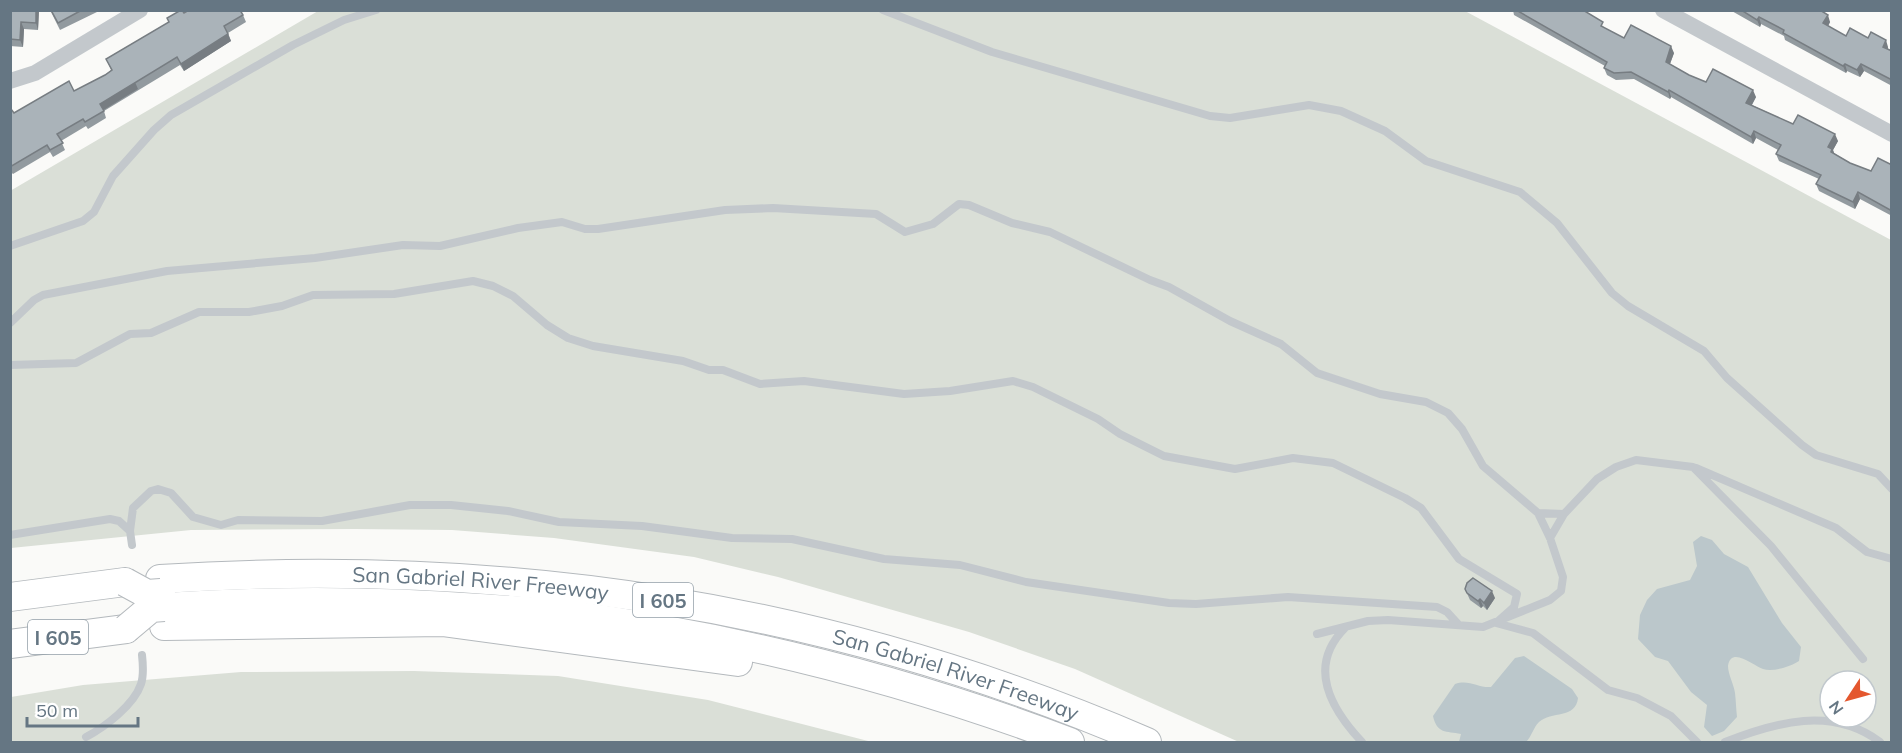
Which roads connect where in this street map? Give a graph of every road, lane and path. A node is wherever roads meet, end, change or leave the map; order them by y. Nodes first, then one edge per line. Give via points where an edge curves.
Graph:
1 (140, 10) edge
2 (376, 10) edge
3 (883, 10) edge
4 (1663, 10) edge
5 (123, 15) edge
6 (10, 81) edge
7 (1892, 134) edge
8 (10, 246) edge
9 (10, 322) edge
10 (10, 365) edge
11 (1693, 467) junction
12 (1892, 489) edge
13 (1538, 513) junction
14 (1564, 514) junction
15 (130, 531) junction
16 (10, 535) edge
17 (1550, 538) junction
18 (132, 545) dead end
19 (1892, 560) edge
20 (10, 597) edge
21 (162, 601) junction
22 (1496, 623) junction
23 (1458, 624) junction
24 (1346, 628) junction
25 (1317, 634) dead end
26 (10, 644) edge
27 (142, 655) dead end
28 (1863, 659) dead end
29 (86, 737) dead end
30 (1021, 742) edge
31 (1070, 742) edge
32 (1108, 742) edge
33 (1147, 742) edge
34 (1362, 742) edge
35 (1697, 742) edge
36 (1725, 742) edge
37 (1880, 742) edge

1 - 5 street
2 - 8 lane via 344,20 293,45 171,115 113,176 94,212 83,221
3 - 12 lane via 1002,56 1210,116 1230,118 1309,105 1341,111 1385,131 1426,161 1520,192 1557,223 1612,293 1704,351 1726,378 1802,445 1816,455 1878,474
4 - 7 street
5 - 6 street via 35,73
9 - 13 lane via 43,295 141,275 403,245 440,246 562,222 598,229 725,210 772,208 876,214 905,232 933,224 959,204 969,205 1012,223 1050,232 1185,294 1230,321 1281,344 1317,373 1380,394 1426,402 1448,413 1483,466
10 - 22 lane via 76,363 130,334 152,333 199,312 249,312 313,295 393,294 473,281 513,296 568,338 723,370 760,384 804,381 904,394 1012,381 1098,418 1164,456 1235,469 1293,458 1333,463 1420,508 1459,559 1517,594 1514,607
11 - 14 lane via 1636,460 1616,467 1598,479
11 - 19 lane via 1836,528 1868,552
11 - 28 lane via 1771,546
13 - 14 lane
13 - 17 lane
14 - 17 lane
15 - 16 lane via 110,519
15 - 18 lane
15 - 23 lane via 133,508 158,489 171,493 194,517 221,525 238,520 322,521 410,505 451,505 560,522 642,526 732,538 803,540 884,559 960,565 1026,582 1168,603 1288,597 1437,607 1448,612
17 - 22 lane via 1563,578 1562,591
20 - 21 highway, San Gabriel River Freeway / I 605 via 112,583
21 - 26 highway, I 605, bridge via 116,629
21 - 30 highway, San Gabriel River Freeway / I 605 via 442,622 723,660 883,698
21 - 31 highway via 372,601 561,614 678,632 775,651 941,696
21 - 32 highway via 248,589 415,588 516,595 669,615 848,654 1000,700
21 - 33 highway, San Gabriel River Freeway / I 605 via 238,574 369,572 503,579 634,595 753,617 911,656
22 - 23 lane via 1482,627
22 - 35 lane via 1533,633 1608,690 1636,698 1671,716
23 - 24 lane via 1388,620
24 - 25 lane
24 - 34 lane via 1330,645 1324,659 1324,674 1334,702
27 - 29 lane via 143,677 136,695 111,720
36 - 37 lane via 1814,719 1832,721

